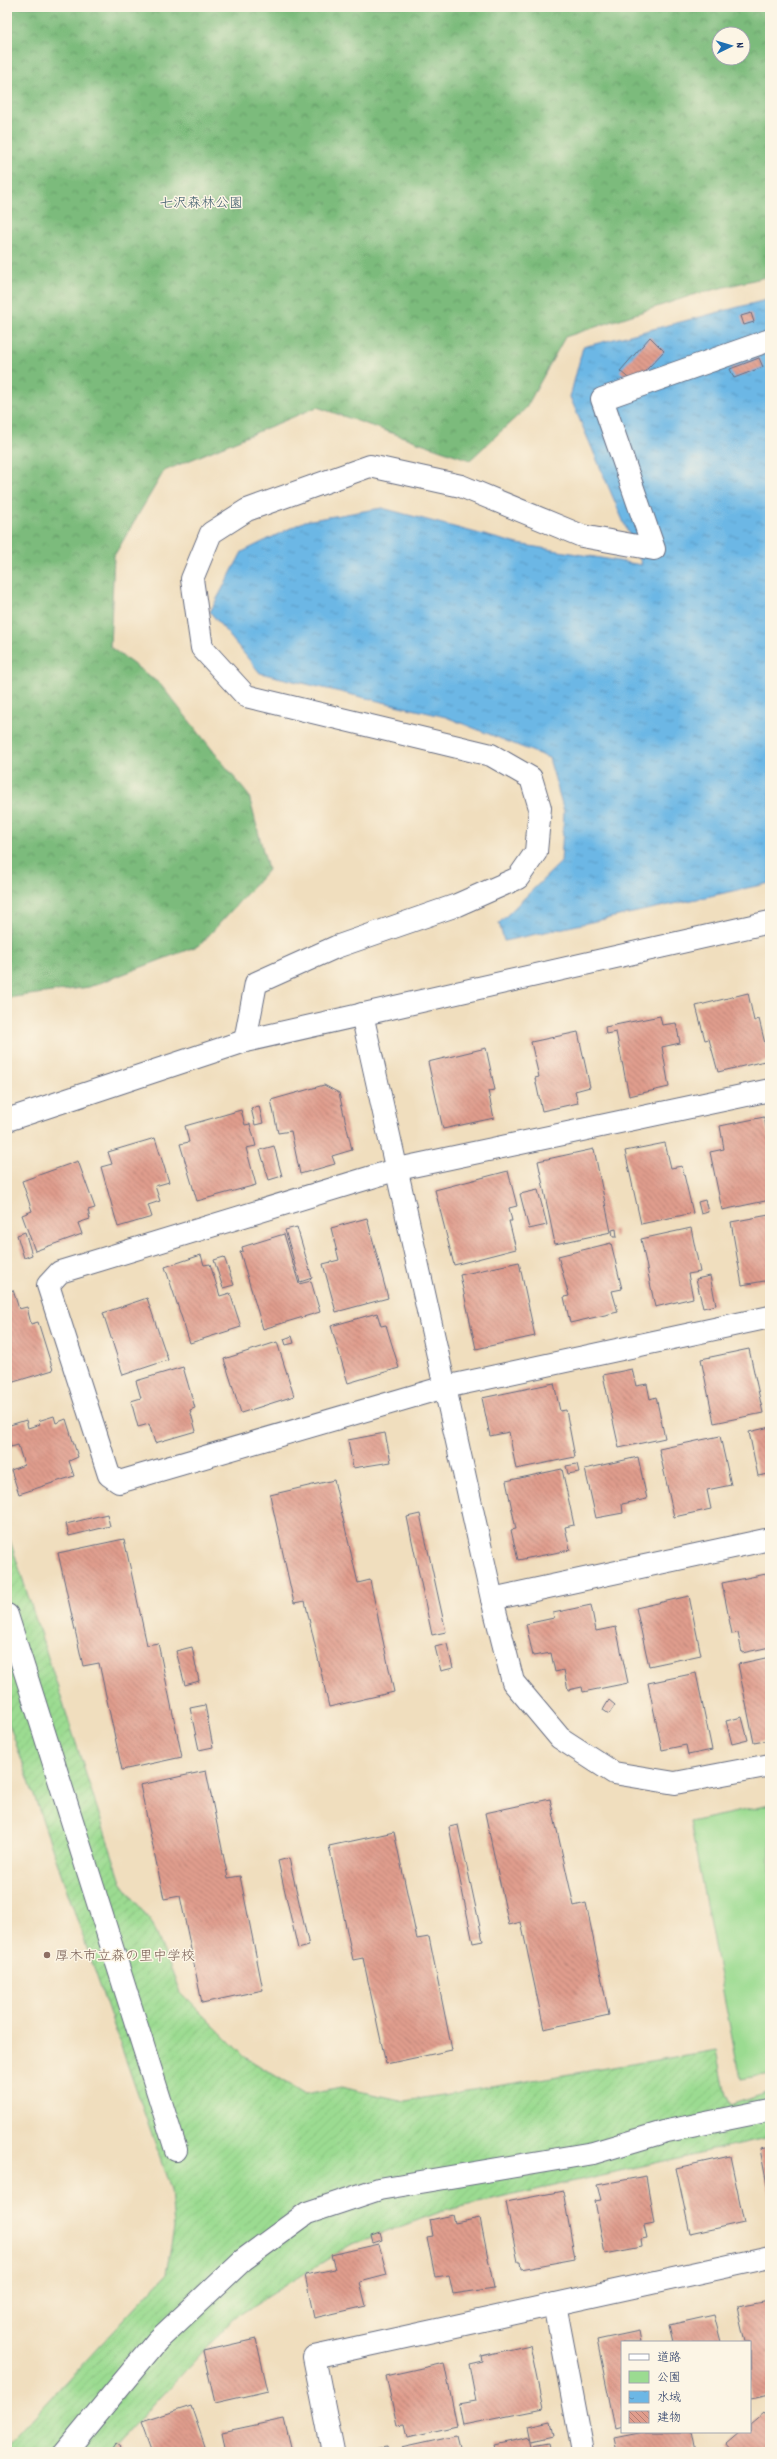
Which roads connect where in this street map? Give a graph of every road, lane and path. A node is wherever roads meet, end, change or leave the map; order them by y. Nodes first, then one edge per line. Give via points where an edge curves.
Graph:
1 (770, 340) edge
2 (770, 922) edge
3 (362, 1014) junction
4 (245, 1041) junction
5 (770, 1090) edge
6 (7, 1120) edge
7 (398, 1169) junction
8 (770, 1318) edge
9 (444, 1387) junction
10 (770, 1539) edge
11 (492, 1599) junction
12 (7, 1615) edge
13 (770, 1765) edge
14 (770, 2110) edge
15 (176, 2150) dead end
16 (770, 2257) edge
17 (555, 2304) junction
18 (65, 2452) edge
19 (333, 2452) edge
20 (584, 2452) edge

1 - 4 street via 602,399 654,549 582,536 461,486 370,466 247,510 211,533 192,579 202,648 246,696 491,755 531,778 540,808 536,852 518,878 458,905 336,947 256,983
2 - 3 street
3 - 4 street
3 - 7 street
4 - 6 street
5 - 7 street
7 - 9 street
7 - 9 street via 60,1272 48,1285 109,1475 119,1482
8 - 9 street
9 - 11 street
10 - 11 street
11 - 13 street via 513,1682 560,1738 614,1774 675,1783
12 - 15 street
14 - 18 street via 667,2131 593,2153 379,2189 307,2214 243,2260 157,2341
16 - 17 street
17 - 19 street via 314,2357
17 - 20 street

